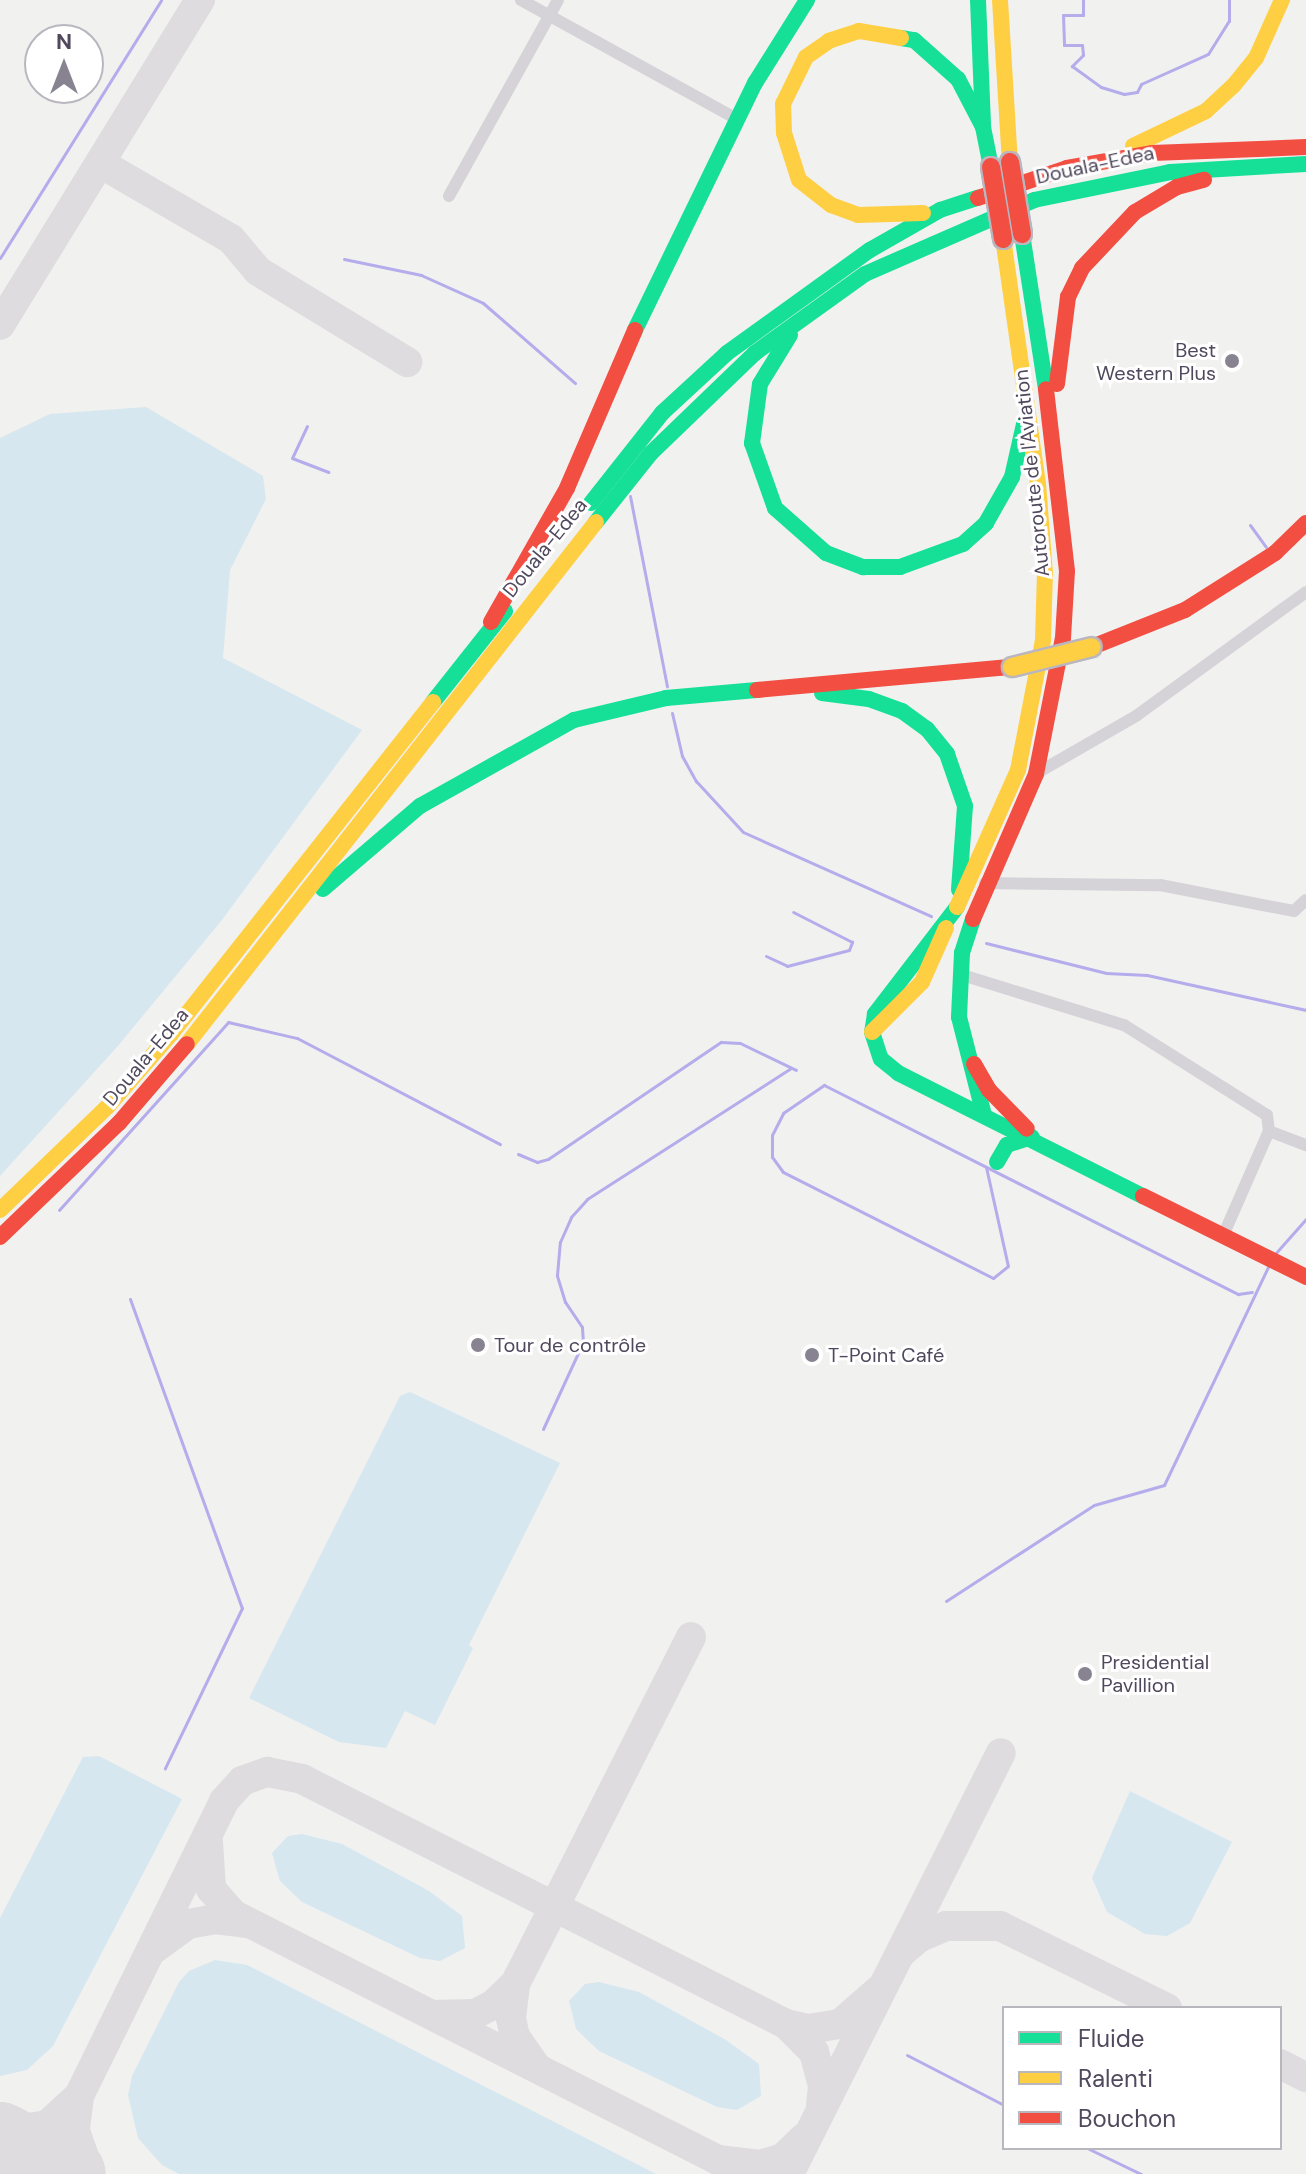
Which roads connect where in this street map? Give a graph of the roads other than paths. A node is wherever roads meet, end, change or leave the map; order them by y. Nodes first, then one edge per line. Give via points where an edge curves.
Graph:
1 (521, 0) edge
2 (558, 0) edge
3 (807, 0) edge
4 (978, 0) edge
5 (1000, 0) edge
6 (1282, 0) edge
7 (550, 17) junction
8 (737, 119) junction
9 (983, 127) junction
10 (1306, 147) edge
11 (1306, 164) edge
12 (1067, 168) junction
13 (1306, 170) edge
14 (449, 196) dead end
15 (940, 210) junction
16 (865, 274) junction
17 (1029, 391) junction
18 (1058, 465) junction
19 (1306, 523) edge
20 (1304, 598) edge
21 (479, 642) junction
22 (775, 688) junction
23 (1036, 774) junction
24 (980, 882) junction
25 (1306, 900) edge
26 (952, 914) junction
27 (959, 974) junction
28 (225, 996) junction
29 (963, 1043) junction
30 (984, 1115) junction
31 (1269, 1131) junction
32 (1038, 1140) junction
33 (1306, 1145) edge
34 (997, 1162) dead end
35 (0, 1210) edge
36 (1223, 1236) junction
37 (0, 1237) edge
38 (1306, 1277) edge

1 - 7 street
2 - 7 street
3 - 8 main road
4 - 9 main road, Autoroute de l'Aviation
5 - 18 main road, Autoroute de l'Aviation, bridge via 1010,162
6 - 12 main road via 1256,58 1206,111 1163,136
7 - 8 street
7 - 14 street
8 - 21 main road via 627,346 567,488
9 - 15 main road via 951,72 923,45 898,35 859,31 829,41 806,57 791,80 783,104 789,157 799,180 815,195 858,215 890,218
9 - 17 main road, Autoroute de l'Aviation, bridge
10 - 12 main road, Douala-Edea via 1152,153
11 - 16 main road, Douala-Edea via 1170,172 1034,200
12 - 15 main road, Douala-Edea
13 - 18 main road via 1227,174 1177,187 1135,212 1105,240 1068,297 1056,357
15 - 21 main road, Douala-Edea via 797,299 687,387
16 - 17 main road via 805,319 775,352 760,384 752,443 761,480 775,508 799,535 826,553 863,567 900,567 963,544 986,523 1012,477
16 - 28 main road, Douala-Edea via 801,316 675,425 531,600
17 - 24 main road, Autoroute de l'Aviation via 1045,574 1038,686 1018,770
18 - 23 main road, Autoroute de l'Aviation via 1067,571 1063,638
19 - 22 main road, bridge via 1275,553 1185,610 1092,647 1012,667
20 - 23 street via 1136,716
21 - 35 main road, Douala-Edea via 171,1034 108,1106
22 - 26 main road via 869,699 902,711 927,729 947,754 965,806
22 - 28 main road via 606,710 574,720 471,773 335,875
23 - 24 main road, Autoroute de l'Aviation
24 - 25 street via 1160,885 1294,911
24 - 26 main road, Autoroute de l'Aviation
24 - 27 main road, Autoroute de l'Aviation
26 - 30 main road via 922,982 872,1032 887,1065
27 - 29 main road, Autoroute de l'Aviation
27 - 31 street via 1124,1025 1267,1115
28 - 37 main road, Douala-Edea via 119,1123
29 - 30 main road, Autoroute de l'Aviation
29 - 32 main road via 989,1090
30 - 32 main road
31 - 33 street
31 - 36 street
32 - 34 main road via 1007,1145
32 - 36 main road
36 - 38 main road

